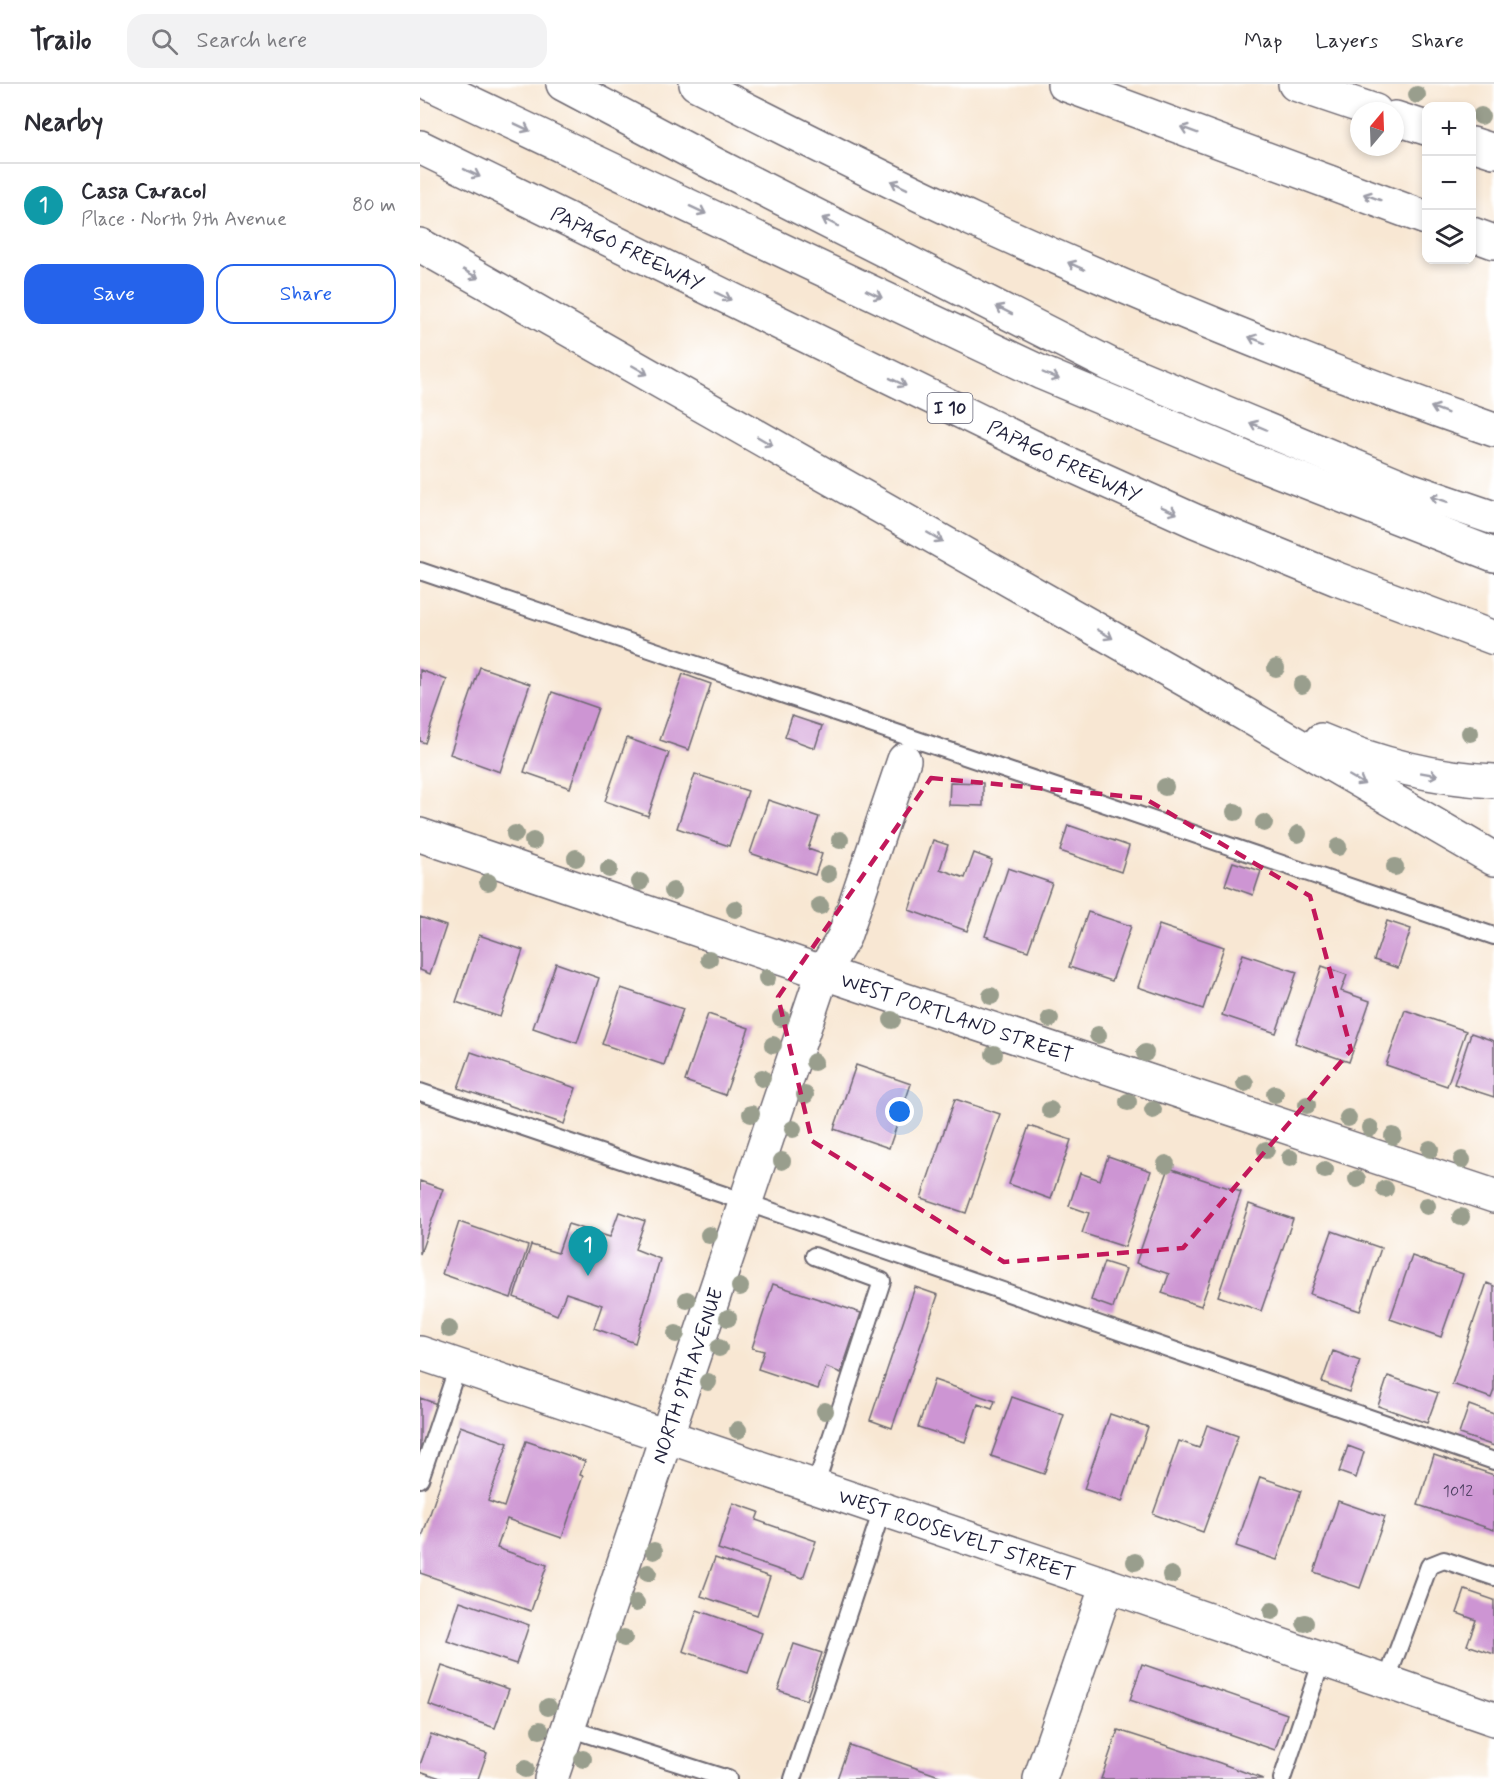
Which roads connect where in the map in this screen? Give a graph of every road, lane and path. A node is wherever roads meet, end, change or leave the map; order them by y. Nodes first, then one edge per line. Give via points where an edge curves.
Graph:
1 (431, 84) edge
2 (563, 84) edge
3 (696, 84) edge
4 (1064, 84) edge
5 (1295, 84) edge
6 (1350, 103) edge
7 (1404, 121) edge
8 (1422, 127) edge
9 (1476, 145) edge
10 (420, 147) edge
11 (1494, 151) edge
12 (1422, 217) edge
13 (1476, 235) edge
14 (1494, 242) edge
15 (420, 245) edge
16 (1494, 429) edge
17 (1494, 518) edge
18 (1494, 555) edge
19 (420, 571) edge
20 (1494, 639) edge
21 (1198, 687) junction
22 (894, 757) dead end
23 (1494, 781) edge
24 (420, 836) edge
25 (1494, 859) edge
26 (1494, 936) edge
27 (823, 972) junction
28 (420, 1092) edge
29 (1494, 1196) edge
30 (745, 1202) junction
31 (813, 1256) dead end
32 (420, 1353) edge
33 (458, 1366) junction
34 (666, 1435) junction
35 (1494, 1461) edge
36 (420, 1479) edge
37 (815, 1487) junction
38 (882, 1510) junction
39 (1494, 1577) edge
40 (1107, 1585) junction
41 (1322, 1660) junction
42 (1386, 1682) junction
43 (1494, 1719) edge
44 (568, 1728) junction
45 (550, 1779) edge
46 (728, 1779) edge
47 (793, 1779) edge
48 (1040, 1779) edge
49 (1282, 1779) edge

1 -> 18 main road via 1042,373
17 -> 2 main road via 1409,489 1111,365
16 -> 3 main road via 1112,282 960,214
12 -> 4 main road
5 - 6 main road
7 - 8 main road
9 - 11 main road
10 -> 20 main road, PAPAGO FREEWAY / I 10 via 1075,467 1195,521
13 - 14 main road
15 -> 21 main road
19 - 26 lane
21 -> 23 main road via 1362,757 1428,774
21 -> 25 main road
22 - 27 main road, NORTH 9TH AVENUE via 827,924
24 - 27 main road, WEST PORTLAND STREET
27 - 29 main road, WEST PORTLAND STREET
27 - 30 main road, NORTH 9TH AVENUE
28 - 30 lane
30 - 34 main road, NORTH 9TH AVENUE
30 - 35 lane
31 - 37 lane via 882,1281
32 - 33 main road, WEST ROOSEVELT STREET
33 - 34 main road, WEST ROOSEVELT STREET
33 - 36 lane
34 - 37 main road, WEST ROOSEVELT STREET
34 - 44 main road, NORTH 9TH AVENUE
37 - 38 main road, WEST ROOSEVELT STREET
38 - 40 main road, WEST ROOSEVELT STREET
38 - 47 lane
39 - 42 lane via 1444,1560 1429,1566
40 - 41 main road, WEST ROOSEVELT STREET
40 - 48 main road
41 - 42 main road, WEST ROOSEVELT STREET
41 - 49 lane
42 - 43 main road, WEST ROOSEVELT STREET
44 - 45 main road, NORTH 9TH AVENUE
44 - 46 lane

